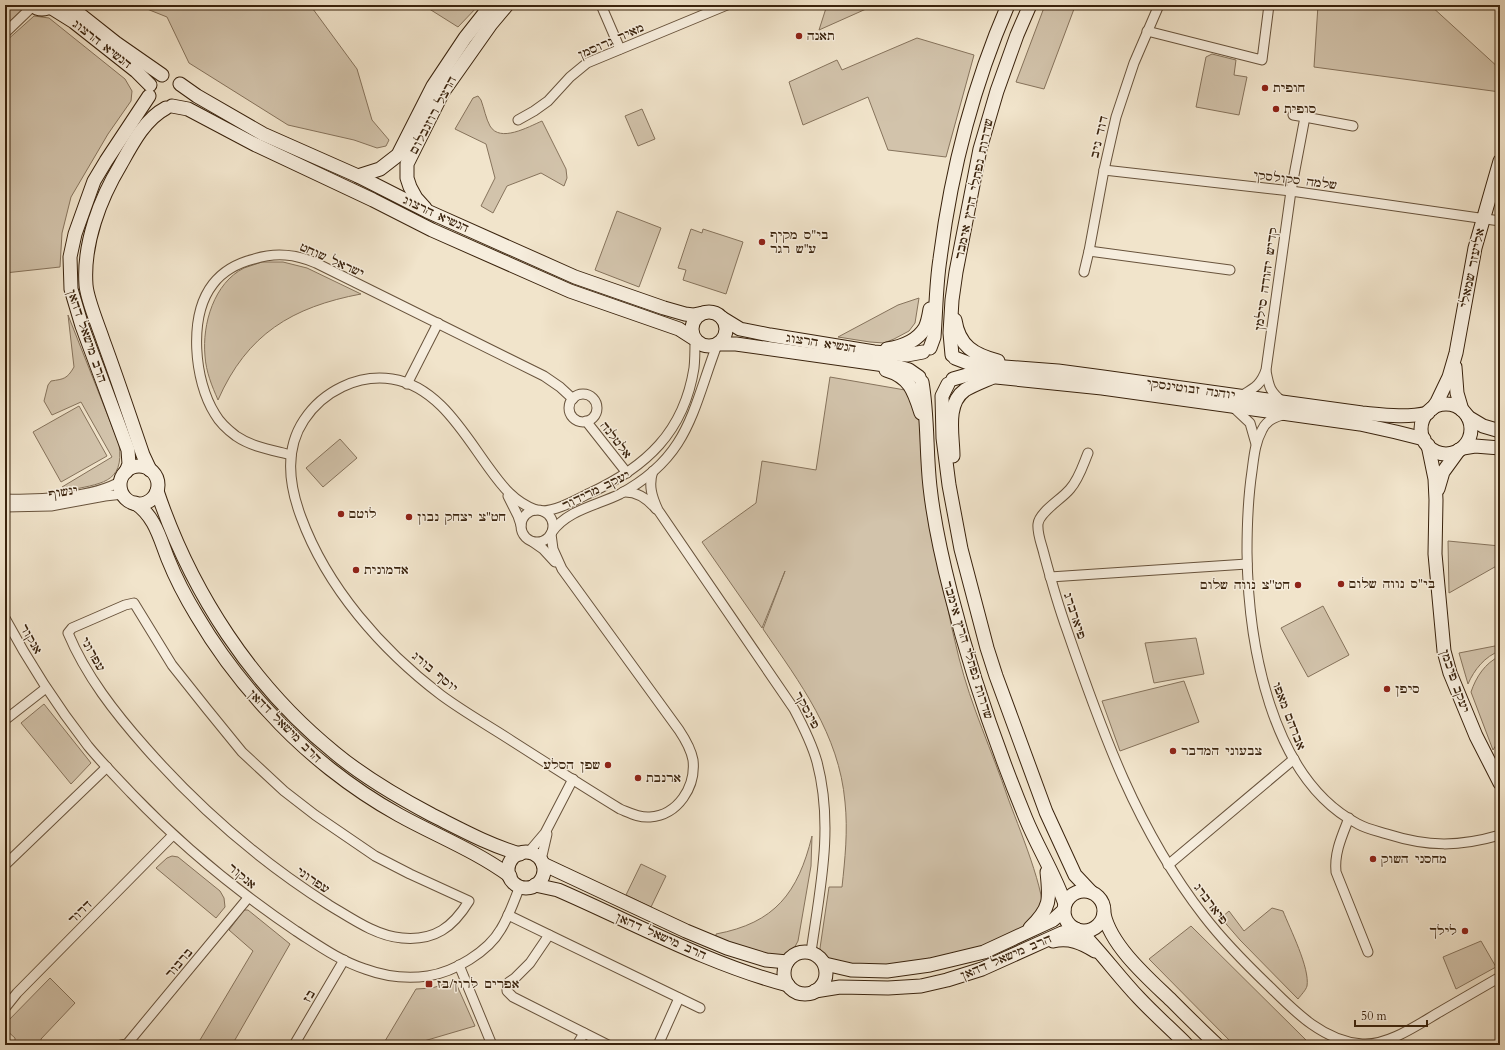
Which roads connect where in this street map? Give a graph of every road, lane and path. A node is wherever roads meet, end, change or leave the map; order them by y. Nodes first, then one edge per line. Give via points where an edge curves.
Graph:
1 (33, 5) edge
2 (68, 5) edge
3 (491, 5) edge
4 (507, 5) edge
5 (601, 5) edge
6 (727, 5) edge
7 (1008, 5) edge
8 (1030, 5) edge
9 (1159, 5) edge
10 (1269, 5) edge
11 (52, 6) edge
12 (1147, 31) junction
13 (5, 33) edge
14 (620, 49) junction
15 (162, 75) junction
16 (180, 84) junction
17 (149, 90) junction
18 (169, 107) junction
19 (1293, 115) dead end
20 (1305, 117) junction
21 (518, 120) dead end
22 (1353, 126) dead end
23 (1500, 161) edge
24 (1104, 170) junction
25 (358, 176) junction
26 (1291, 191) junction
27 (427, 211) junction
28 (1483, 218) junction
29 (1500, 221) edge
30 (1089, 251) junction
31 (939, 270) junction
32 (1230, 270) dead end
33 (1084, 272) dead end
34 (952, 300) junction
35 (703, 313) junction
36 (722, 318) junction
37 (438, 324) junction
38 (694, 339) junction
39 (718, 344) junction
40 (926, 350) junction
41 (874, 352) junction
42 (1456, 353) junction
43 (954, 357) junction
44 (850, 361) junction
45 (1031, 369) junction
46 (1266, 370) junction
47 (993, 377) junction
48 (920, 379) junction
49 (951, 382) junction
50 (407, 384) junction
51 (1240, 396) junction
52 (573, 400) junction
53 (1232, 406) junction
54 (1284, 408) junction
55 (1430, 411) junction
56 (1465, 414) junction
57 (586, 422) junction
58 (1500, 431) edge
59 (927, 434) junction
60 (1426, 442) junction
61 (1256, 444) junction
62 (1500, 448) edge
63 (1461, 449) junction
64 (1088, 453) dead end
65 (291, 455) junction
66 (150, 470) junction
67 (653, 471) junction
68 (627, 473) junction
69 (124, 476) junction
70 (501, 485) junction
71 (157, 491) junction
72 (623, 492) junction
73 (123, 494) junction
74 (5, 499) edge
75 (1436, 500) junction
76 (135, 503) junction
77 (5, 507) edge
78 (539, 510) junction
79 (661, 514) junction
80 (956, 520) junction
81 (521, 525) junction
82 (551, 533) junction
83 (533, 542) junction
84 (1247, 564) junction
85 (565, 573) junction
86 (1050, 577) junction
87 (5, 618) edge
88 (46, 688) junction
89 (5, 720) edge
90 (1294, 759) junction
91 (106, 767) junction
92 (573, 779) junction
93 (1500, 782) edge
94 (1348, 818) junction
95 (550, 824) junction
96 (173, 835) junction
97 (1500, 835) edge
98 (524, 853) junction
99 (542, 862) junction
100 (1046, 864) junction
101 (5, 865) edge
102 (1168, 865) junction
103 (510, 876) junction
104 (535, 885) junction
105 (520, 886) junction
106 (1091, 892) junction
107 (248, 898) junction
108 (469, 901) joint
109 (1064, 907) junction
110 (1104, 914) junction
111 (508, 915) junction
112 (1078, 930) junction
113 (1023, 934) junction
114 (549, 935) junction
115 (1028, 949) junction
116 (811, 952) junction
117 (1368, 952) dead end
118 (1103, 957) junction
119 (344, 960) junction
120 (787, 962) junction
121 (825, 964) junction
122 (460, 965) junction
123 (1500, 977) edge
124 (788, 985) junction
125 (816, 991) junction
126 (679, 998) junction
127 (5, 1008) edge
128 (700, 1008) dead end
129 (584, 1033) junction
130 (125, 1045) edge
131 (294, 1045) edge
132 (492, 1045) edge
133 (577, 1045) edge
134 (608, 1045) edge
135 (658, 1045) edge
136 (1187, 1045) edge
137 (1216, 1045) edge

1 - 11 street via 42,10
1 - 13 street
2 - 15 street, הנשיא הרצוג
3 - 25 street, הרצל רוזנבלום via 433,86 398,155 380,169
4 - 27 street, הרצל רוזנבלום via 443,92 407,164 410,187
5 - 14 street
6 - 14 street, מאיר גרוסמן
7 - 31 street, שדרות נפתלי הרץ אימבר via 978,85 960,144 943,232
8 - 34 street, שדרות נפתלי הרץ אימבר via 997,91 980,149
9 - 12 street, דוד ניב
10 - 12 street via 1262,60
11 - 17 street, הנשיא הרצוג via 136,71
12 - 24 street, דוד ניב via 1124,90
14 - 21 street, מאיר גרוסמן via 587,63 548,101
15 - 16 street via 174,77
15 - 17 street via 156,77
16 - 18 street via 180,99
16 - 25 street, הנשיא הרצוג via 263,134
17 - 18 street via 156,105
17 - 69 street, הרב מישאל דהאן via 94,182 75,234 70,258 71,288 82,326 128,450 129,464
18 - 38 street, הנשיא הרצוג via 188,109 256,145 439,233 570,291 679,329
18 - 66 street, הרב מישאל דהאן via 159,111 134,140 110,183 90,238 86,259 86,286
19 - 20 street
20 - 22 street
20 - 26 street, קדיש יהודה סילמן
23 - 28 street, אליעזר שמאלי
24 - 26 street, שלמה סקולסקי
24 - 30 street, דוד ניב
25 - 27 street, הנשיא הרצוג
26 - 28 street, שלמה סקולסקי
26 - 46 street, קדיש יהודה סילמן
27 - 35 street, הנשיא הרצוג via 575,278 678,312 693,315
28 - 29 street, שלמה סקולסקי
28 - 42 street, אליעזר שמאלי
30 - 32 street
30 - 33 street, דוד ניב
31 - 40 street, שדרות נפתלי הרץ אימבר via 934,337
31 - 41 street via 925,328 912,341 901,347
34 - 43 street, שדרות נפתלי הרץ אימבר via 950,332
34 - 45 street via 958,333 968,348 983,357
35 - 36 street via 713,312
35 - 38 street via 692,323
36 - 39 street via 726,329 723,340
36 - 41 street, הנשיא הרצוג via 740,328
37 - 50 street
37 - 52 street, ישראל שוחט via 548,378
37 - 65 street, ישראל שוחט via 297,256 276,254 255,258 232,268 218,278 205,298 197,333 199,370 208,402 225,427 237,436 252,444
38 - 39 street via 705,346
38 - 68 street, יעקב מרידור via 694,370 680,413 655,450
39 - 44 street, הנשיא הרצוג via 736,344
39 - 67 street, יעקב מרידור via 696,408 684,434 668,457
40 - 41 street, הנשיא הרצוג via 907,355
40 - 43 street via 942,348
40 - 48 street via 919,356 916,366
42 - 55 street, אליעזר שמאלי via 1449,377
42 - 56 street, אליעזר שמאלי via 1457,393
43 - 45 street, יוהנה זבוטינסקי via 979,365
43 - 49 street via 957,369
44 - 48 street, הנשיא הרצוג via 899,367
44 - 59 street via 896,373 902,377 914,393
45 - 51 street, יוהנה זבוטינסקי via 1103,376
46 - 51 street, קדיש יהודה סילמן via 1258,385
46 - 54 street, קדיש יהודה סילמן via 1270,389
47 - 49 street, יוהנה זבוטינסקי via 967,375
47 - 53 street, יוהנה זבוטינסקי via 1057,382
47 - 80 street via 965,390 955,401 953,409
48 - 49 street via 935,388
48 - 59 street, שדרות נפתלי הרץ אימבר
49 - 80 street, שדרות נפתלי הרץ אימבר via 942,396 949,485
50 - 65 street, יוסף בורג via 393,379 372,378 334,390 318,402 305,417 296,435
50 - 70 street, יוסף בורג via 434,399 452,418
51 - 54 street, יוהנה זבוטינסקי
52 - 57 street via 570,407 572,415 578,421
52 - 57 street via 584,394 595,401 596,413
53 - 54 street, יוהנה זבוטינסקי
53 - 61 street, אברהם מאפו via 1250,423
54 - 55 street, יוהנה זבוטינסקי via 1391,416
54 - 60 street, יוהנה זבוטינסקי via 1396,432
54 - 61 street, אברהם מאפו via 1262,428
55 - 56 street via 1444,405 1456,407
55 - 60 street via 1422,425
56 - 58 street via 1483,426
56 - 63 street via 1471,425 1468,441
57 - 68 street, אלטלנה
59 - 100 street, שדרות נפתלי הרץ אימבר via 930,487 951,595 997,742 1026,820
60 - 63 street via 1433,450 1446,454
60 - 75 street, יעקב פיכמן
61 - 84 street, אברהם מאפו via 1248,496
62 - 63 street via 1475,446
63 - 75 street, יעקב פיכמן via 1443,472
64 - 86 street, פיארברג via 1075,483 1038,521
65 - 92 street, יוסף בורג via 294,496 309,538 334,582 366,623 415,673 441,694
66 - 69 street via 138,466
66 - 71 street via 158,480
67 - 72 street, יעקב מרידור
67 - 79 street, פינסקר via 651,492
68 - 78 street, יעקב מרידור via 606,486 558,508
69 - 73 street via 121,486
69 - 74 street, ינשוף via 109,487 69,496 30,500
70 - 78 street, יוסף בורג via 517,501
70 - 81 street, יוסף בורג
71 - 76 street via 149,502
71 - 98 street, הרב מישאל דהאן via 168,522 210,608 232,642 280,702 335,753 405,800 462,830 501,847
72 - 79 street, פינסקר via 639,495
72 - 82 street, יעקב מרידור via 568,516
73 - 76 street
73 - 77 street, ינשוף via 51,506
75 - 93 street, יעקב פיכמן via 1435,554 1444,650 1452,679 1473,729
76 - 103 street, הרב מישאל דהאן via 144,509 154,524 180,584 219,651 269,712 298,741 325,766 397,814
78 - 81 street via 526,514
78 - 82 street via 552,520
79 - 116 street, פינסקר via 790,704 811,744 821,779 826,835
80 - 106 street, שדרות נפתלי הרץ אימבר via 987,648 1022,750 1065,855 1075,875
81 - 83 street via 525,537
82 - 83 street via 543,541
82 - 85 street, יוסף בורג via 554,553
83 - 85 street, יוסף בורג
84 - 86 street, פיארברג
84 - 90 street, אברהם מאפו via 1249,604 1258,664 1270,702
85 - 92 street, יוסף בורג via 679,730 688,745 693,774 689,788 673,808 649,817 635,816 620,809
86 - 102 street, פיארברג via 1102,732 1138,811
87 - 88 street, אנקור
88 - 89 street
88 - 91 street, אנקור
90 - 94 street, אברהם מאפו via 1307,781
90 - 102 street
91 - 96 street, אנקור
91 - 101 street
92 - 95 street
94 - 97 street, אברהם מאפו via 1359,825 1419,843 1458,844
94 - 117 street via 1337,850 1336,872
95 - 98 street via 539,841
95 - 99 street via 543,845
96 - 107 street, אנקור
96 - 127 street, דרור via 17,992
98 - 99 street via 533,854
98 - 103 street via 511,862
99 - 104 street via 543,875 540,882
99 - 120 street, הרב מישאל דהאן via 686,931 766,960
100 - 109 street, שדרות נפתלי הרץ אימבר via 1059,889
100 - 113 street via 1050,896 1039,919
102 - 123 street, פיארברג via 1186,893 1224,940 1293,1010 1336,1038 1349,1042 1377,1044 1406,1031
103 - 105 street
104 - 105 street via 526,888
104 - 124 street, הרב מישאל דהאן via 558,890 719,962
105 - 111 street, אנקור
106 - 109 street via 1073,894
106 - 110 street via 1102,901
107 - 119 street, אנקור
107 - 130 street, ברבור
108 - 108 street, עפרוני via 459,917 445,929 430,936 402,938 387,936 357,922 303,888 244,843 158,762 124,724 88,672 68,633 72,628 134,602 172,665 207,709 242,752 284,790 315,815 375,856
109 - 112 street via 1067,922
109 - 113 street, הרב מישאל דהאן via 1053,920
110 - 112 street via 1093,929
110 - 137 street via 1106,924 1126,954
111 - 114 street
111 - 122 street, אנקור via 488,945
112 - 115 street, הרב מישאל דהאן via 1062,932
112 - 118 street via 1094,944
113 - 121 street, הרב מישאל דהאן via 984,952 930,965 867,971
114 - 126 street
114 - 129 street via 525,969 509,982 507,992
115 - 118 street via 1059,939 1072,940
115 - 125 street, הרב מישאל דהאן via 982,969 921,986 840,987
116 - 120 street via 795,954
116 - 121 street
118 - 136 street via 1139,998
119 - 122 street, אנקור via 364,969 391,976 411,977 429,976
119 - 131 street, בז
120 - 124 street via 784,971
121 - 125 street via 827,970 824,984
122 - 132 street
124 - 125 street via 799,993
126 - 128 street
126 - 135 street
129 - 133 street
129 - 134 street

